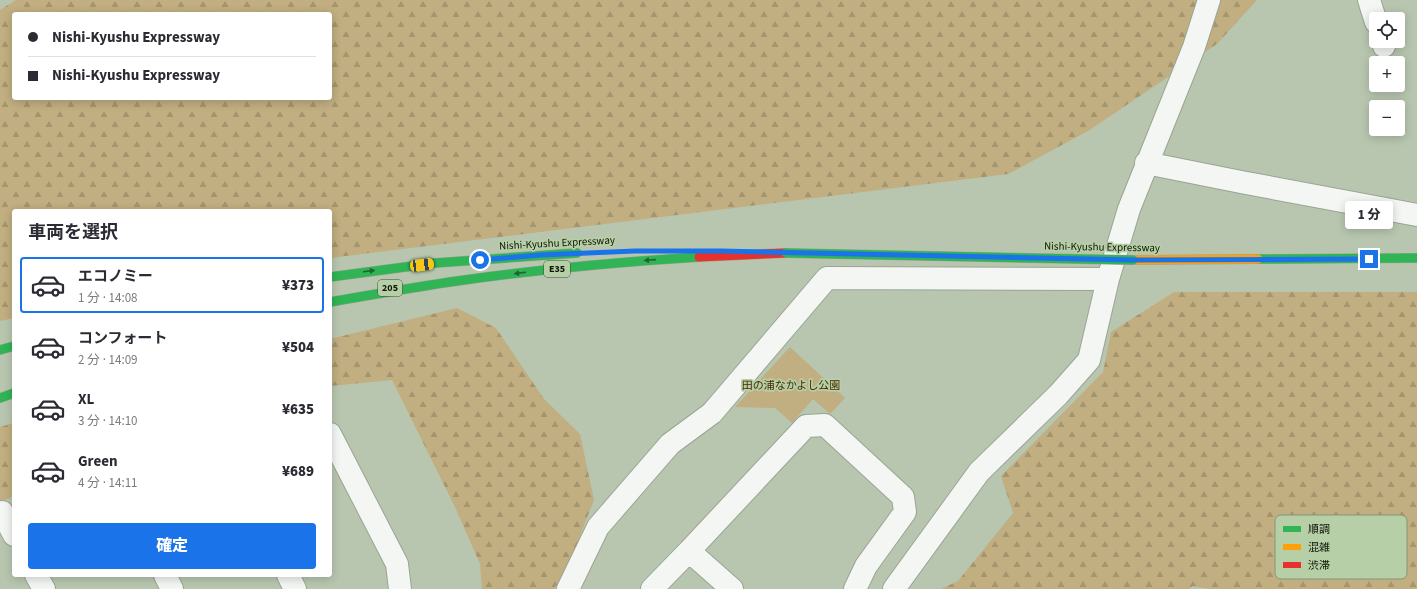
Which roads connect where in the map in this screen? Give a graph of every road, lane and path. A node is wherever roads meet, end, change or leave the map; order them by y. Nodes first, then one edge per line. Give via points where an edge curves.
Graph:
1 (1209, 0) edge
2 (1369, 0) edge
3 (1373, 12) edge
4 (1146, 163) junction
5 (1417, 215) edge
6 (651, 251) dead end
7 (588, 253) dead end
8 (786, 253) junction
9 (1417, 258) edge
10 (332, 277) edge
11 (1108, 279) junction
12 (450, 282) junction
13 (332, 296) edge
14 (332, 302) edge
15 (12, 347) edge
16 (0, 350) edge
17 (12, 394) edge
18 (0, 398) edge
19 (332, 438) edge
20 (5, 511) edge
21 (12, 530) edge
22 (689, 551) junction
23 (37, 577) edge
24 (166, 577) edge
25 (289, 577) edge
26 (44, 589) edge
27 (172, 589) edge
28 (295, 589) edge
29 (400, 589) edge
30 (568, 589) edge
31 (652, 589) edge
32 (732, 589) edge
33 (855, 589) edge
34 (894, 589) edge

1 - 4 street via 1194,47
2 - 3 street
4 - 5 street
4 - 11 street
6 - 8 highway, Nishi-Kyushu Expressway / E35
10 -> 7 highway, Nishi-Kyushu Expressway / E35 via 435,263
8 - 9 highway, Nishi-Kyushu Expressway / E35, bridge via 1133,260
8 -> 12 highway, Nishi-Kyushu Expressway / E35 via 648,260
11 - 30 street via 827,278 712,413 670,444 598,526
11 - 34 street via 1089,360 1058,395 979,472
12 - 13 highway, 205
12 - 14 highway, Nishi-Kyushu Expressway / E35
15 - 16 highway
17 - 18 highway
19 - 29 street via 397,564
20 - 21 street
22 - 31 street
22 - 32 street
22 - 33 street via 806,426 825,424 903,497 905,512 866,566
23 - 26 street
24 - 27 street
25 - 28 street

